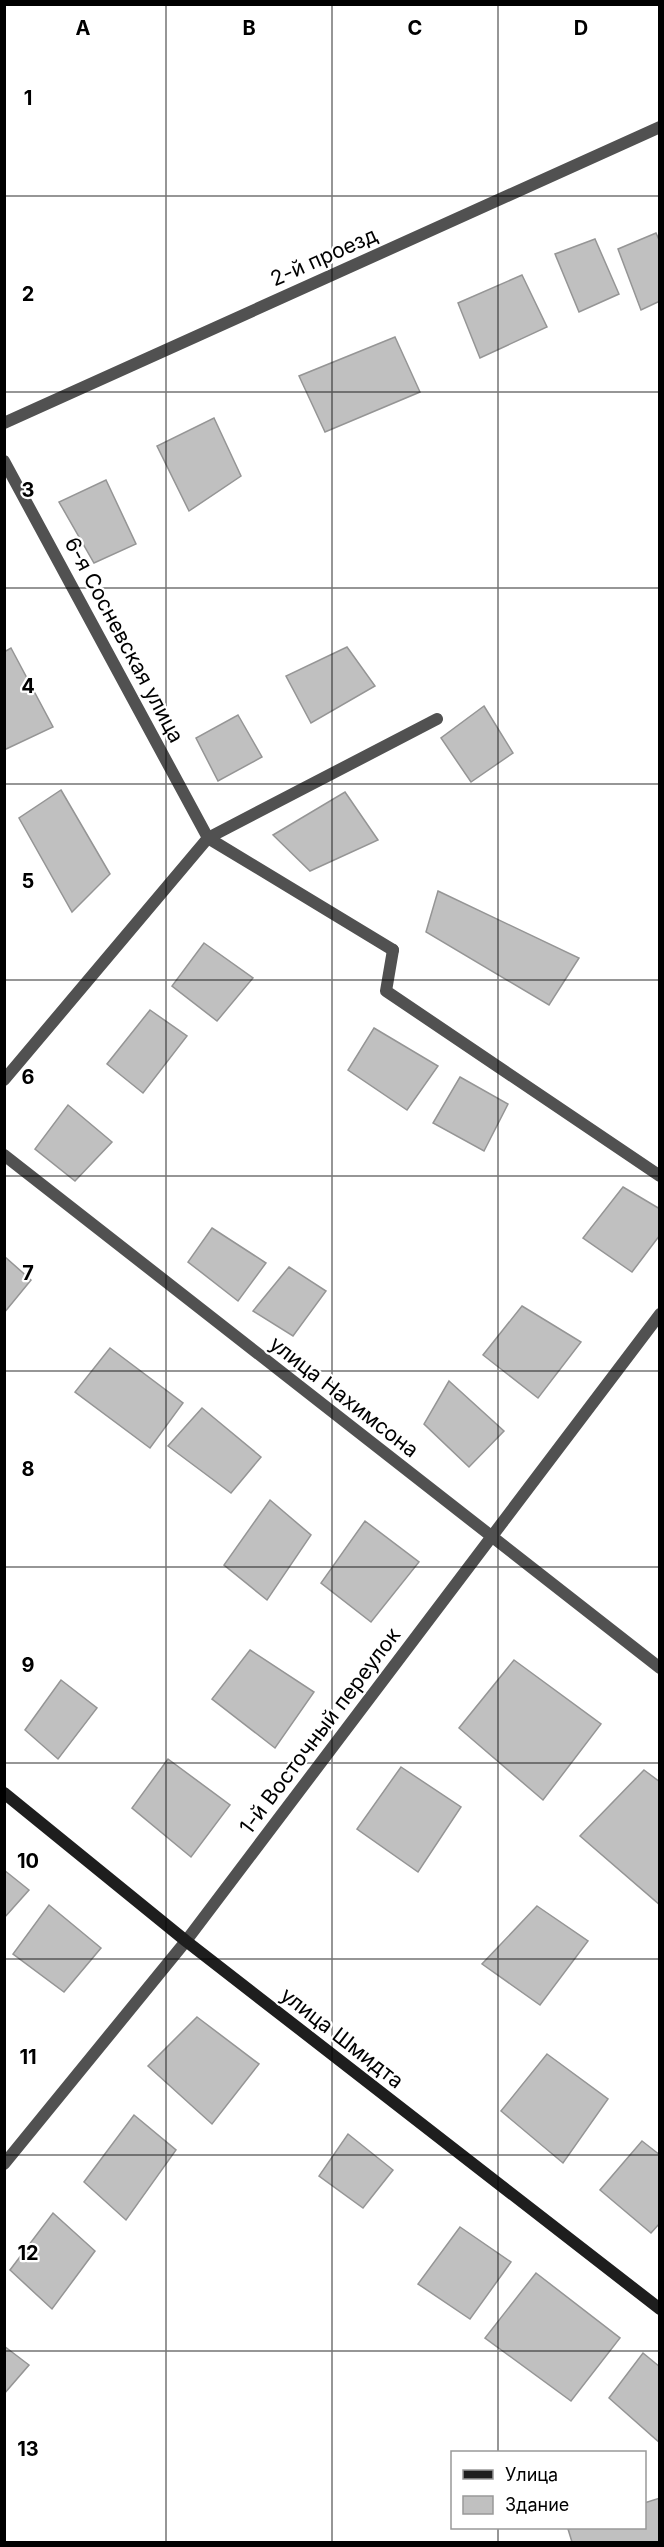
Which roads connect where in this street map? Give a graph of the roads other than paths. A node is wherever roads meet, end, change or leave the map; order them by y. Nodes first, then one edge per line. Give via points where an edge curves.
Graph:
1 (660, 127) edge
2 (4, 423) edge
3 (4, 461) edge
4 (437, 719) dead end
5 (208, 838) junction
6 (4, 1080) edge
7 (4, 1155) edge
8 (660, 1176) edge
9 (660, 1314) edge
10 (492, 1538) junction
11 (660, 1668) edge
12 (4, 1792) edge
13 (186, 1941) junction
14 (4, 2164) edge
15 (660, 2309) edge

1 - 2 street, 2-й проезд
3 - 5 street, 6-я Сосневская улица
4 - 5 street
5 - 6 street
5 - 8 street via 393,950 386,991
7 - 10 street, улица Нахимсона
9 - 10 street, 1-й Восточный переулок
10 - 11 street, улица Нахимсона
10 - 13 street, 1-й Восточный переулок
12 - 13 main road, улица Шмидта
13 - 14 street, 1-й Восточный переулок
13 - 15 main road, улица Шмидта

